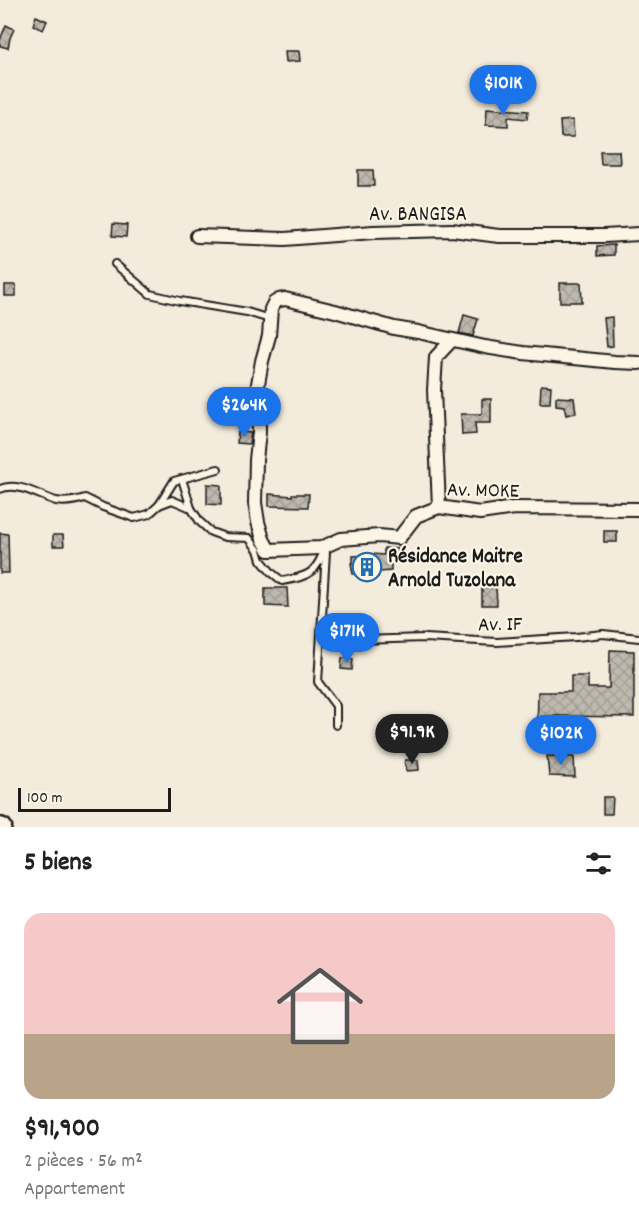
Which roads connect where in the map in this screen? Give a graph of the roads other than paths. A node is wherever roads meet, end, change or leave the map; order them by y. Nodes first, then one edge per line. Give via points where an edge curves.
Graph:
1 (639, 234) edge
2 (197, 236) dead end
3 (115, 264) dead end
4 (271, 319) junction
5 (452, 340) junction
6 (639, 363) edge
7 (218, 469) dead end
8 (182, 479) junction
9 (0, 489) edge
10 (159, 505) junction
11 (439, 507) junction
12 (191, 508) junction
13 (639, 509) edge
14 (326, 545) junction
15 (639, 638) edge
16 (360, 640) dead end
17 (336, 724) dead end

1 - 2 street, Av. BANGISA via 499,236 452,230 285,239
3 - 4 lane via 150,294
4 - 5 street via 274,303 285,299
4 - 14 street, Av. MOKE via 258,384 258,522 269,550
5 - 6 street via 523,353
5 - 11 street via 436,357
7 - 8 lane
8 - 10 lane via 174,481
8 - 12 lane
9 - 10 lane via 23,488 58,501 85,498 134,518 149,514
10 - 12 lane via 172,500
11 - 13 street, Av. MOKE via 480,513 514,508
11 - 14 street, Av. MOKE via 416,516 399,538 342,539
12 - 14 lane via 211,532 249,538 261,560 282,581 309,574 320,564
14 - 17 lane via 318,682 336,706
15 - 16 lane, Av. IF via 603,634 497,642

